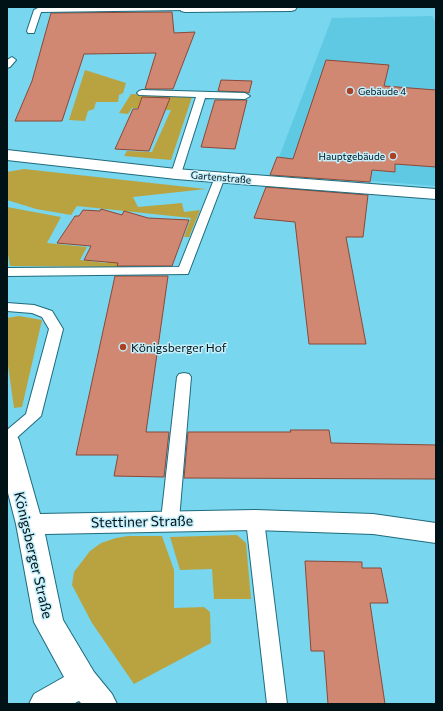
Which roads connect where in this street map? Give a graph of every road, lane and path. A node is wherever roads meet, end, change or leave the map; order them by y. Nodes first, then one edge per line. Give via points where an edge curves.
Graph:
1 (290, 7) edge
2 (185, 8) joint
3 (35, 9) edge
4 (31, 31) dead end
5 (142, 93) dead end
6 (201, 95) junction
7 (245, 96) dead end
8 (7, 155) edge
9 (177, 170) junction
10 (220, 177) junction
11 (436, 194) edge
12 (7, 272) edge
13 (7, 307) edge
14 (184, 378) dead end
15 (7, 439) edge
16 (170, 520) junction
17 (255, 520) junction
18 (29, 524) junction
19 (436, 533) edge
20 (92, 693) edge
21 (45, 704) edge
22 (277, 704) edge

1 - 2 street
2 - 3 lane
3 - 4 lane
5 - 6 lane
6 - 7 lane
6 - 9 lane, Gartenstraße
8 - 9 street, Gartenstraße
9 - 10 street, Gartenstraße
10 - 11 street, Gartenstraße
10 - 12 lane via 184,271
13 - 15 lane via 34,309 47,314 56,329 33,416
14 - 16 lane
15 - 18 street, Königsberger Straße
16 - 17 street, Stettiner Straße
16 - 18 street, Stettiner Straße
17 - 19 street, Stettiner Straße via 373,524
17 - 22 lane
18 - 20 street, Königsberger Straße via 49,622
20 - 21 street

